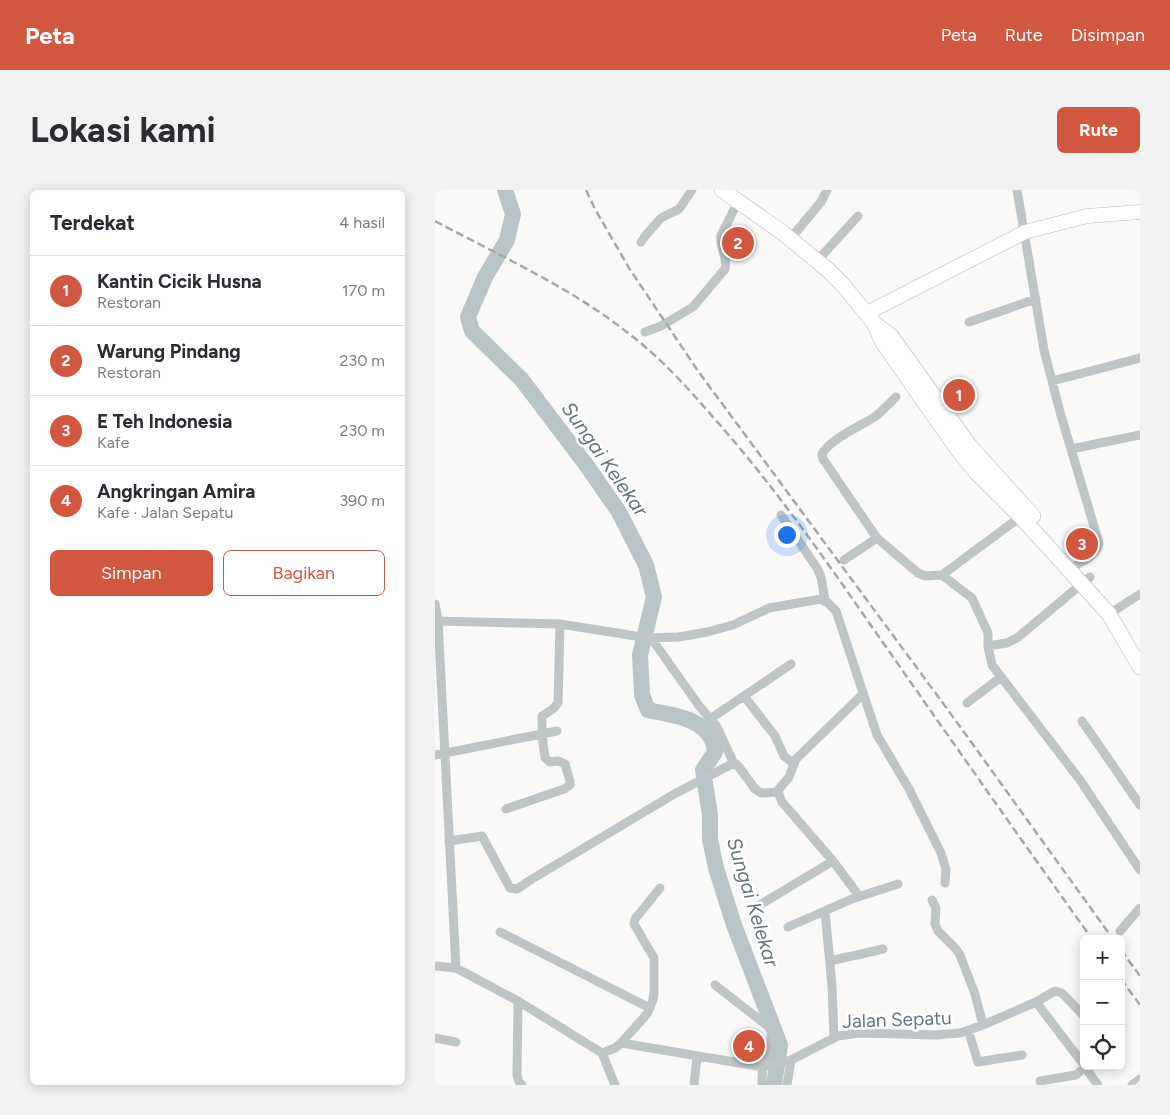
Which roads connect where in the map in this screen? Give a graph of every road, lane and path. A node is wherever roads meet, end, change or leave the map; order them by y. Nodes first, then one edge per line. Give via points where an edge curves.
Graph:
1 (692, 190) edge
2 (722, 190) edge
3 (827, 190) edge
4 (1019, 190) edge
5 (738, 202) junction
6 (1140, 212) edge
7 (858, 216) dead end
8 (1025, 232) junction
9 (790, 239) junction
10 (641, 242) dead end
11 (817, 261) junction
12 (1036, 299) junction
13 (870, 318) junction
14 (969, 322) dead end
15 (645, 332) dead end
16 (1140, 358) edge
17 (1052, 381) junction
18 (896, 397) dead end
19 (1140, 435) edge
20 (1071, 450) junction
21 (1024, 513) junction
22 (781, 514) dead end
23 (877, 538) junction
24 (844, 560) dead end
25 (1074, 566) junction
26 (942, 575) junction
27 (1086, 580) junction
28 (1140, 594) edge
29 (825, 600) junction
30 (435, 604) edge
31 (1113, 611) junction
32 (437, 620) edge
33 (560, 624) junction
34 (649, 638) junction
35 (989, 646) junction
36 (1140, 650) edge
37 (791, 664) dead end
38 (1140, 666) edge
39 (1001, 677) junction
40 (863, 694) junction
41 (744, 696) junction
42 (967, 703) dead end
43 (710, 719) junction
44 (1082, 721) dead end
45 (557, 732) dead end
46 (542, 735) junction
47 (440, 754) edge
48 (734, 764) junction
49 (794, 764) junction
50 (778, 792) junction
51 (1140, 805) edge
52 (506, 809) dead end
53 (449, 841) junction
54 (833, 861) junction
55 (1140, 870) edge
56 (945, 883) dead end
57 (898, 884) dead end
58 (660, 888) dead end
59 (859, 896) junction
60 (932, 900) dead end
61 (759, 906) dead end
62 (1140, 908) edge
63 (825, 911) junction
64 (788, 927) dead end
65 (1120, 931) dead end
66 (500, 932) dead end
67 (883, 949) dead end
68 (830, 961) junction
69 (435, 966) edge
70 (456, 968) junction
71 (715, 986) dead end
72 (518, 1001) junction
73 (1036, 1002) junction
74 (650, 1008) junction
75 (1080, 1012) edge
76 (983, 1026) junction
77 (968, 1030) junction
78 (834, 1037) junction
79 (435, 1038) edge
80 (456, 1042) dead end
81 (621, 1043) junction
82 (602, 1053) junction
83 (1022, 1055) dead end
84 (697, 1057) junction
85 (789, 1060) junction
86 (1080, 1061) edge
87 (764, 1067) junction
88 (1080, 1070) edge
89 (1087, 1070) edge
90 (1140, 1079) edge
91 (1040, 1081) dead end
92 (522, 1085) edge
93 (615, 1085) edge
94 (694, 1085) edge
95 (762, 1085) edge
96 (787, 1085) edge
97 (1098, 1085) edge
98 (1132, 1085) edge

1 - 10 street via 679,209 661,218
2 - 5 main road
3 - 9 street
4 - 8 street
5 - 9 main road
5 - 15 street via 720,240 725,269 693,308
6 - 8 street via 1087,216
7 - 11 street
8 - 12 street
8 - 13 street
9 - 11 main road
11 - 13 main road
12 - 14 street
12 - 17 street
13 - 21 main road via 883,343 958,450 975,471
16 - 17 street
17 - 20 street
18 - 23 street via 877,415 845,434 821,454
19 - 20 street
20 - 25 street via 1099,543 1096,552
21 - 25 main road
21 - 26 street
22 - 29 street via 817,568
23 - 24 street
23 - 26 street via 918,573
25 - 27 main road
26 - 35 street via 972,598
27 - 31 main road
27 - 35 street via 1017,638
28 - 31 street
29 - 34 street via 769,608 733,625 707,632
29 - 40 street via 836,611
30 - 32 street
31 - 36 main road
31 - 38 main road
32 - 33 street
32 - 47 street
33 - 34 street
33 - 46 street via 558,703 543,714
34 - 43 street
35 - 39 street via 992,665
37 - 41 street
39 - 42 street
39 - 55 street via 1080,780
40 - 49 street
40 - 56 street via 877,734 941,853 946,869
41 - 43 street
41 - 49 street via 775,736 784,756
43 - 48 street
44 - 51 street
45 - 46 street
46 - 47 street
46 - 52 street via 545,758 565,764 570,785 564,790
47 - 53 street
48 - 50 street via 761,793
48 - 53 street via 667,798 517,889 510,888 483,837 478,835
49 - 50 street
50 - 54 street via 782,802
53 - 70 street
54 - 59 street
54 - 61 street
57 - 59 street
58 - 74 street via 634,924 654,958 654,993
59 - 63 street
60 - 76 street via 936,908 935,924 960,955
62 - 65 street
63 - 64 street
63 - 68 street
66 - 74 street
67 - 68 street
68 - 78 street
69 - 70 street
70 - 72 street
71 - 87 street via 769,1028 771,1037
72 - 82 street
72 - 92 street via 517,1075
73 - 75 street, Jalan Sepatu via 1055,991
73 - 76 street, Jalan Sepatu
73 - 86 street
74 - 81 street
76 - 77 street, Jalan Sepatu
77 - 78 street, Jalan Sepatu via 935,1035 860,1033
77 - 83 street via 978,1062
78 - 85 street, Jalan Sepatu
79 - 80 street
81 - 82 street
81 - 84 street
82 - 93 street
84 - 87 street
84 - 94 street
85 - 87 street, Jalan Sepatu
85 - 96 street
87 - 95 street
88 - 91 street via 1076,1075
89 - 97 street
90 - 98 street

